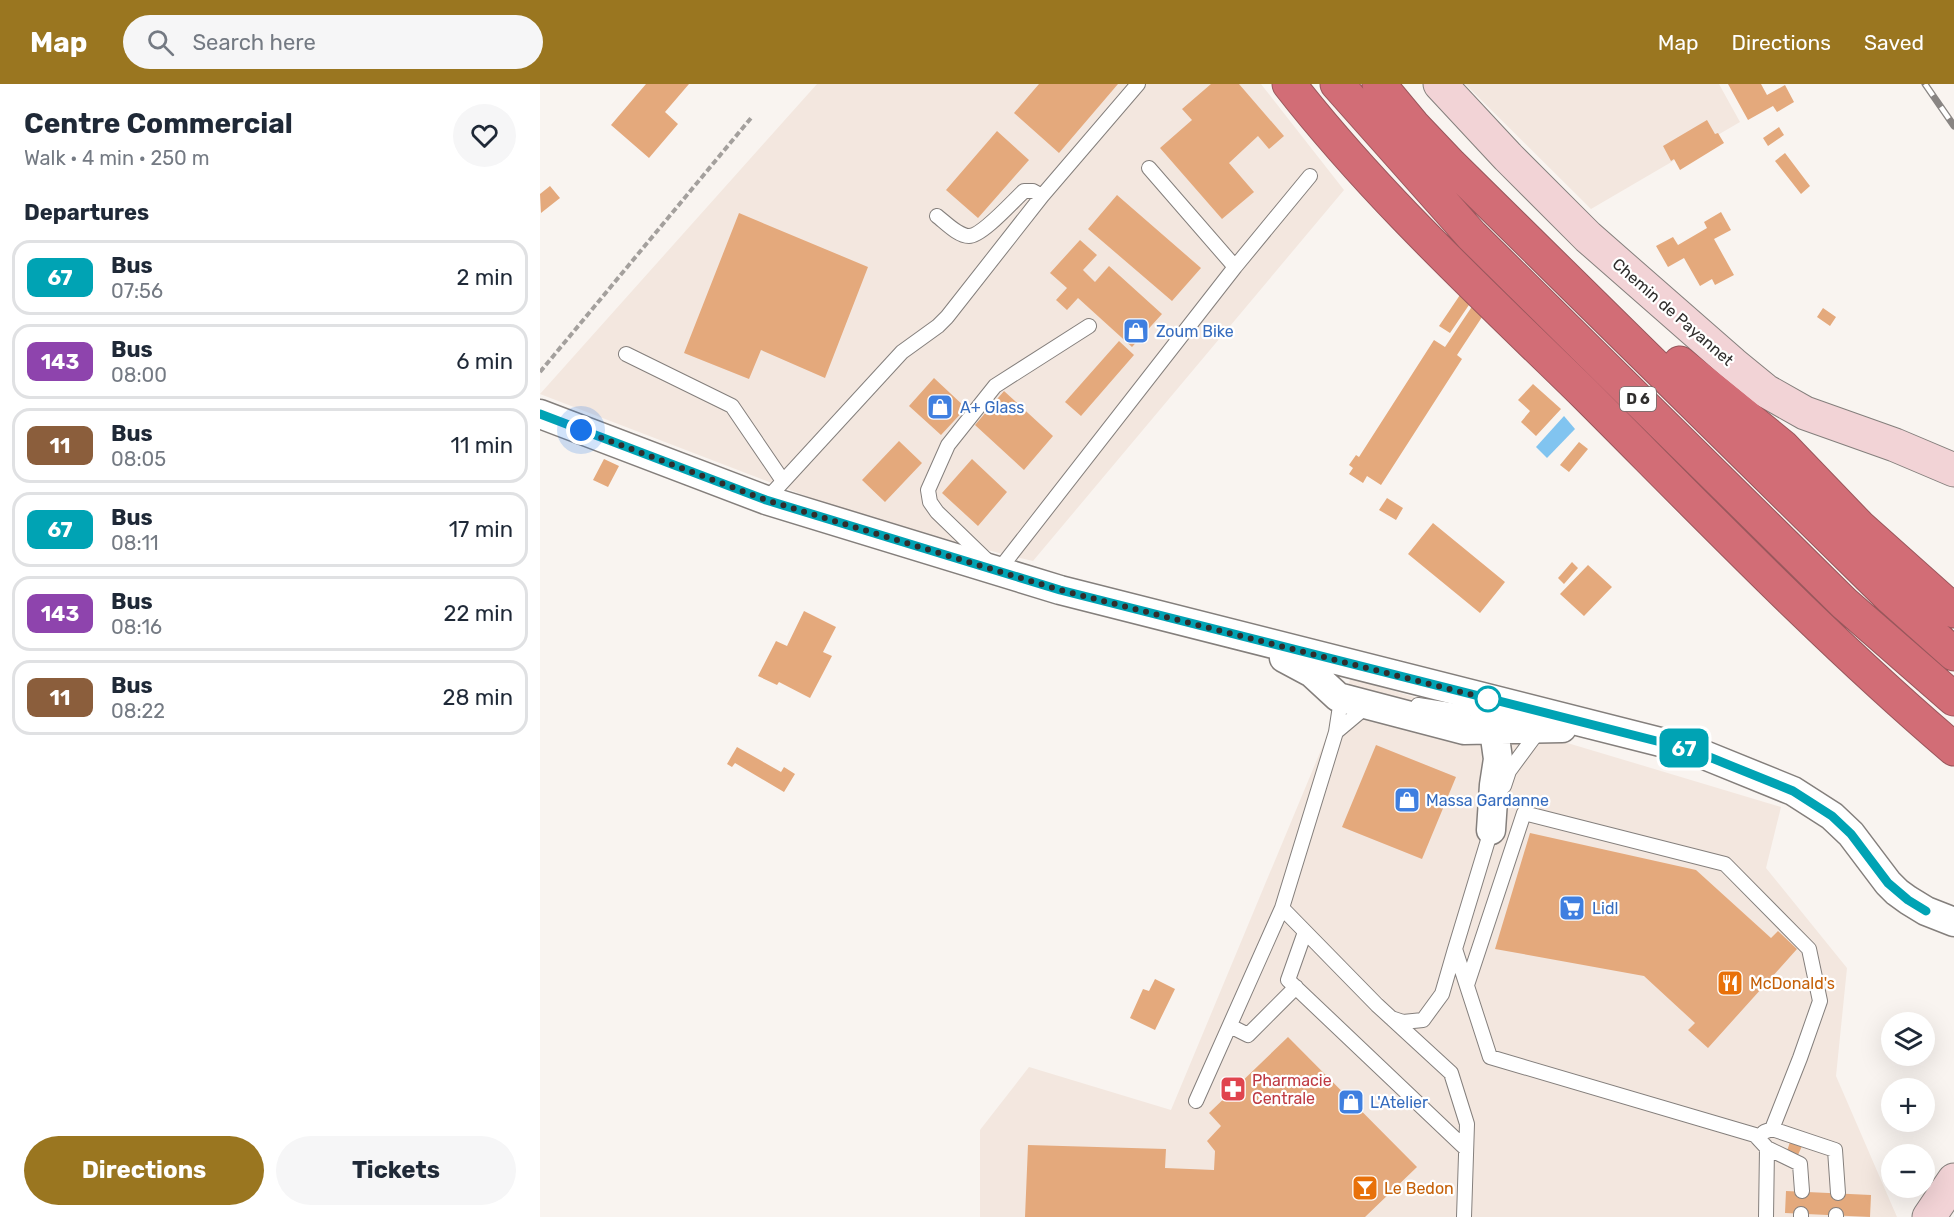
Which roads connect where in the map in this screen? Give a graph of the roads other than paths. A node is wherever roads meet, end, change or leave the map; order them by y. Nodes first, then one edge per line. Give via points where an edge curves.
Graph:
1 (1138, 84) edge
2 (1289, 84) edge
3 (1337, 84) edge
4 (1378, 84) edge
5 (1440, 84) edge
6 (1149, 168) dead end
7 (1310, 176) dead end
8 (1042, 196) junction
9 (936, 216) dead end
10 (1515, 227) junction
11 (1235, 267) junction
12 (1089, 326) dead end
13 (626, 354) dead end
14 (540, 414) edge
15 (1954, 470) edge
16 (774, 490) junction
17 (998, 571) junction
18 (1954, 612) edge
19 (1245, 637) junction
20 (1954, 654) edge
21 (1338, 697) junction
22 (1954, 699) edge
23 (1368, 705) junction
24 (1485, 706) junction
25 (1599, 727) junction
26 (1540, 729) junction
27 (1494, 730) junction
28 (1336, 732) junction
29 (1954, 749) edge
30 (1491, 830) junction
31 (1281, 908) junction
32 (1940, 910) edge
33 (1954, 922) edge
34 (1305, 932) junction
35 (1455, 949) junction
36 (1467, 985) junction
37 (1296, 987) junction
38 (1391, 1018) junction
39 (1230, 1026) junction
40 (1196, 1101) dead end
41 (1772, 1129) junction
42 (1755, 1135) junction
43 (1767, 1148) junction
44 (1466, 1149) junction
45 (1954, 1180) edge
46 (1802, 1191) dead end
47 (1838, 1193) dead end
48 (1464, 1217) edge
49 (1766, 1217) edge
50 (1929, 1217) edge

1 - 8 lane
2 - 29 highway via 1400,210 1715,524 1897,700
3 - 22 highway, D 6 via 1472,236 1844,603
4 - 10 highway, D 6 via 1451,165
5 - 15 street, Chemin de Payannet via 1588,237 1766,391 1805,413
6 - 11 lane
7 - 11 lane
8 - 9 lane via 1024,191 978,233 968,236
8 - 16 lane via 947,317 902,352
10 - 18 highway via 1782,446 1859,526
10 - 20 highway, D 6 via 1891,598
11 - 17 lane
12 - 17 lane via 995,386 948,446 928,490 936,512
13 - 16 lane via 732,406
14 - 16 street
16 - 17 street
17 - 19 street
19 - 21 street via 1312,673
19 - 24 street via 1427,684
21 - 23 street
21 - 28 lane
23 - 24 lane via 1377,696 1456,711
23 - 27 street via 1464,730
23 - 28 lane
24 - 25 street
24 - 27 street
25 - 26 street
25 - 32 street via 1692,750 1793,791 1832,816 1851,834 1888,883 1908,900
26 - 27 street
26 - 30 lane via 1509,771
27 - 30 street via 1498,759
28 - 31 lane
30 - 35 lane
31 - 34 lane
31 - 39 lane
32 - 33 street
34 - 37 lane via 1288,980
34 - 38 lane
35 - 36 lane
35 - 38 lane via 1442,994 1423,1020 1403,1022
36 - 41 lane via 1524,813 1725,864 1809,950 1820,1001
36 - 42 lane via 1490,1057
37 - 39 lane via 1248,1035
37 - 44 lane
38 - 44 lane via 1451,1073 1467,1124
39 - 40 lane
41 - 42 lane
41 - 47 lane via 1835,1150
42 - 43 lane
43 - 46 lane via 1800,1164
43 - 49 lane
44 - 48 lane
45 - 50 street

